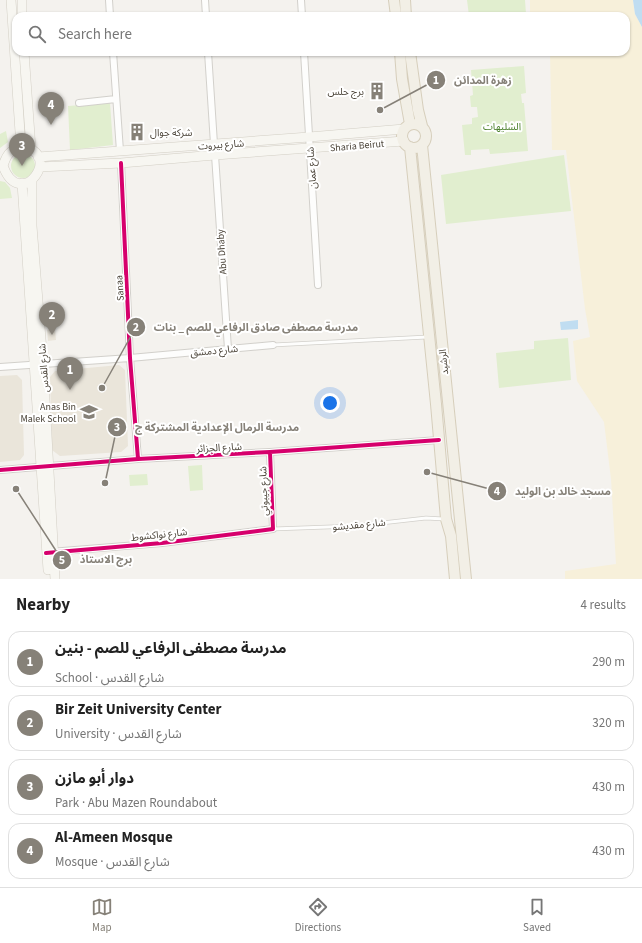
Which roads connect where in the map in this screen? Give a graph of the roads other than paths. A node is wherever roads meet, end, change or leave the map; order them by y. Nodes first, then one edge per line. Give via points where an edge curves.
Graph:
1 (11, 0) edge
2 (22, 0) edge
3 (109, 0) edge
4 (205, 0) edge
5 (301, 0) edge
6 (394, 0) edge
7 (405, 0) edge
8 (22, 12) edge
9 (110, 12) edge
10 (206, 12) edge
11 (302, 12) edge
12 (396, 12) edge
13 (406, 12) edge
14 (12, 16) edge
15 (14, 56) edge
16 (24, 56) edge
17 (112, 56) edge
18 (208, 56) edge
19 (304, 56) edge
20 (400, 56) edge
21 (411, 56) edge
22 (116, 99) junction
23 (79, 103) dead end
24 (422, 126) junction
25 (407, 127) junction
26 (310, 138) junction
27 (214, 144) junction
28 (406, 144) junction
29 (422, 145) junction
30 (20, 147) junction
31 (310, 148) junction
32 (30, 150) junction
33 (120, 151) junction
34 (215, 154) junction
35 (38, 157) junction
36 (2, 159) edge
37 (121, 163) junction
38 (40, 167) junction
39 (3, 173) edge
40 (32, 180) junction
41 (22, 183) junction
42 (318, 285) dead end
43 (429, 337) junction
44 (273, 345) joint
45 (228, 349) junction
46 (130, 358) junction
47 (39, 364) junction
48 (0, 367) edge
49 (439, 440) junction
50 (270, 452) junction
51 (138, 459) junction
52 (45, 467) junction
53 (0, 470) edge
54 (446, 519) junction
55 (272, 529) junction
56 (50, 552) junction
57 (49, 579) edge
58 (55, 579) edge
59 (455, 579) edge
60 (466, 579) edge

1 - 14 main road
2 - 8 main road
3 - 9 street
4 - 10 street
5 - 11 street
6 - 12 main road
7 - 13 main road
15 - 30 main road
16 - 32 main road
17 - 22 street
18 - 27 street
19 - 26 street, شارع عمان
20 - 25 main road
21 - 24 main road
22 - 23 street
22 - 33 street
24 - 25 main road via 414,123
24 - 29 main road via 427,136
25 - 26 main road, شارع بيروت
25 - 28 main road via 402,137
26 - 27 main road, شارع بيروت
26 - 31 street, شارع عمان
27 - 33 main road, شارع بيروت
28 - 29 main road via 418,147
28 - 31 main road, Sharia Beirut
28 - 43 main road, الرشيد
29 - 60 main road, الرشيد
30 - 32 main road
30 - 36 main road
31 - 34 main road, شارع بيروت
31 - 42 street, شارع عمان
32 - 35 main road
33 - 35 main road, شارع بيروت
34 - 37 main road, شارع بيروت
34 - 45 street, Abu Dhaby
35 - 38 main road
36 - 39 main road
37 - 38 main road, شارع بيروت
37 - 46 street, Sanaa
38 - 40 main road
39 - 41 main road via 12,181
40 - 41 main road
40 - 47 main road, شارع القدس
41 - 47 main road, شارع القدس
43 - 44 lane, شارع دمشق
43 - 49 main road, الرشيد
44 - 45 street, شارع دمشق
45 - 46 street, شارع دمشق
46 - 47 street, شارع دمشق
46 - 51 street, Sanaa
47 - 48 street, شارع دمشق
47 - 52 main road, شارع القدس
49 - 50 street, شارع الجزائر
49 - 54 main road, الرشيد
50 - 51 street, شارع الجزائر
50 - 55 street, شارع جيبوتي
51 - 52 street, شارع الجزائر
52 - 53 street, شارع الجزائر
52 - 56 main road, شارع القدس
54 - 55 lane, شارع مقديشو via 426,518 358,526
54 - 59 main road, الرشيد via 451,536
55 - 56 street, شارع نواكشوط via 162,543
56 - 57 main road, شارع القدس
56 - 58 main road, شارع القدس

